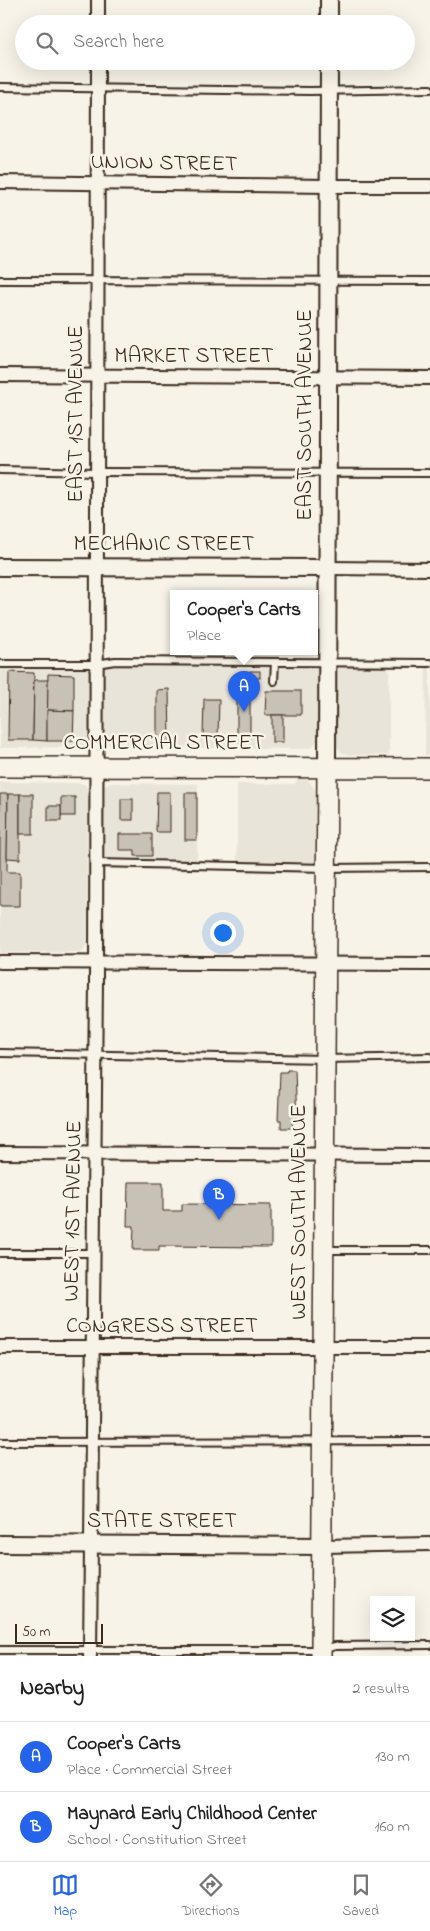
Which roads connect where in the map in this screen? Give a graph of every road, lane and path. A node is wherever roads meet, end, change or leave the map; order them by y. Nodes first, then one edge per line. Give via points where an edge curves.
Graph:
1 (98, 0) edge
2 (329, 0) edge
3 (98, 15) edge
4 (329, 15) edge
5 (98, 70) edge
6 (329, 70) edge
7 (0, 87) edge
8 (98, 89) junction
9 (329, 90) junction
10 (430, 90) edge
11 (0, 182) edge
12 (97, 183) junction
13 (328, 186) junction
14 (430, 186) edge
15 (0, 280) edge
16 (97, 280) junction
17 (430, 281) edge
18 (328, 282) junction
19 (0, 375) edge
20 (97, 376) junction
21 (329, 378) junction
22 (430, 378) edge
23 (0, 470) edge
24 (97, 472) junction
25 (328, 472) junction
26 (430, 473) edge
27 (0, 566) edge
28 (96, 567) junction
29 (328, 568) junction
30 (430, 569) edge
31 (274, 662) junction
32 (328, 662) junction
33 (430, 663) edge
34 (0, 664) edge
35 (96, 664) junction
36 (274, 681) dead end
37 (0, 767) edge
38 (96, 767) junction
39 (327, 768) junction
40 (430, 768) edge
41 (96, 863) junction
42 (430, 867) edge
43 (326, 868) junction
44 (0, 962) edge
45 (96, 962) junction
46 (326, 963) junction
47 (430, 964) edge
48 (0, 1053) edge
49 (96, 1053) junction
50 (430, 1057) edge
51 (325, 1059) junction
52 (0, 1153) edge
53 (95, 1154) junction
54 (430, 1155) edge
55 (324, 1156) junction
56 (324, 1250) junction
57 (430, 1250) edge
58 (0, 1253) edge
59 (94, 1253) junction
60 (0, 1347) edge
61 (93, 1347) junction
62 (430, 1347) edge
63 (323, 1348) junction
64 (430, 1441) edge
65 (0, 1442) edge
66 (92, 1442) junction
67 (323, 1442) junction
68 (0, 1544) edge
69 (91, 1544) junction
70 (430, 1544) edge
71 (323, 1546) junction
72 (430, 1645) edge
73 (0, 1650) edge
74 (90, 1653) edge
75 (321, 1653) edge

1 - 3 street
2 - 4 street
5 - 8 street, EAST 1ST AVENUE
6 - 9 street, EAST SOUTH AVENUE
7 - 8 lane
8 - 9 lane
8 - 12 street, EAST 1ST AVENUE
9 - 10 lane
9 - 13 street, EAST SOUTH AVENUE
11 - 12 street, UNION STREET
12 - 13 street, UNION STREET
12 - 16 street, EAST 1ST AVENUE
13 - 14 street, UNION STREET
13 - 18 street, EAST SOUTH AVENUE
15 - 16 lane
16 - 18 lane
16 - 20 street, EAST 1ST AVENUE
17 - 18 lane
18 - 21 street, EAST SOUTH AVENUE
19 - 20 street, MARKET STREET
20 - 21 street, MARKET STREET
20 - 24 street, EAST 1ST AVENUE
21 - 22 street, MARKET STREET
21 - 25 street, EAST SOUTH AVENUE
23 - 24 lane
24 - 25 lane
24 - 28 street, EAST 1ST AVENUE
25 - 26 lane
25 - 29 street, EAST SOUTH AVENUE
27 - 28 street, MECHANIC STREET
28 - 29 street, MECHANIC STREET
28 - 35 street, EAST 1ST AVENUE
29 - 30 street
29 - 32 street, EAST SOUTH AVENUE
31 - 32 lane
31 - 35 lane via 115,661
31 - 36 lane
32 - 33 lane
32 - 39 street, EAST SOUTH AVENUE
34 - 35 lane
35 - 38 street, EAST 1ST AVENUE
37 - 38 main road, COMMERCIAL STREET
38 - 39 main road, COMMERCIAL STREET
38 - 41 street, WEST 1ST AVENUE
39 - 40 main road, COMMERCIAL STREET
39 - 43 main road, WEST SOUTH AVENUE
41 - 43 lane
41 - 45 street, WEST 1ST AVENUE
42 - 43 lane
43 - 46 main road, WEST SOUTH AVENUE
44 - 45 street
45 - 46 street
45 - 49 street, WEST 1ST AVENUE
46 - 47 street
46 - 51 main road, WEST SOUTH AVENUE
48 - 49 lane
49 - 51 lane
49 - 53 street, WEST 1ST AVENUE
50 - 51 lane
51 - 55 main road, WEST SOUTH AVENUE
52 - 53 street
53 - 55 street
53 - 59 street, WEST 1ST AVENUE
54 - 55 street
55 - 56 main road, WEST SOUTH AVENUE
56 - 57 lane
56 - 63 main road, WEST SOUTH AVENUE
58 - 59 lane
59 - 61 street, WEST 1ST AVENUE
60 - 61 street, CONGRESS STREET
61 - 63 street, CONGRESS STREET
61 - 66 street, WEST 1ST AVENUE
62 - 63 street, CONGRESS STREET
63 - 67 main road, WEST SOUTH AVENUE
64 - 67 lane
65 - 66 lane
66 - 67 lane
66 - 69 street, WEST 1ST AVENUE
67 - 71 main road, WEST SOUTH AVENUE
68 - 69 street, STATE STREET
69 - 71 street, STATE STREET
69 - 74 street, WEST 1ST AVENUE
70 - 71 street
71 - 75 main road, WEST SOUTH AVENUE
72 - 75 lane via 335,1646
73 - 74 lane
74 - 75 lane

